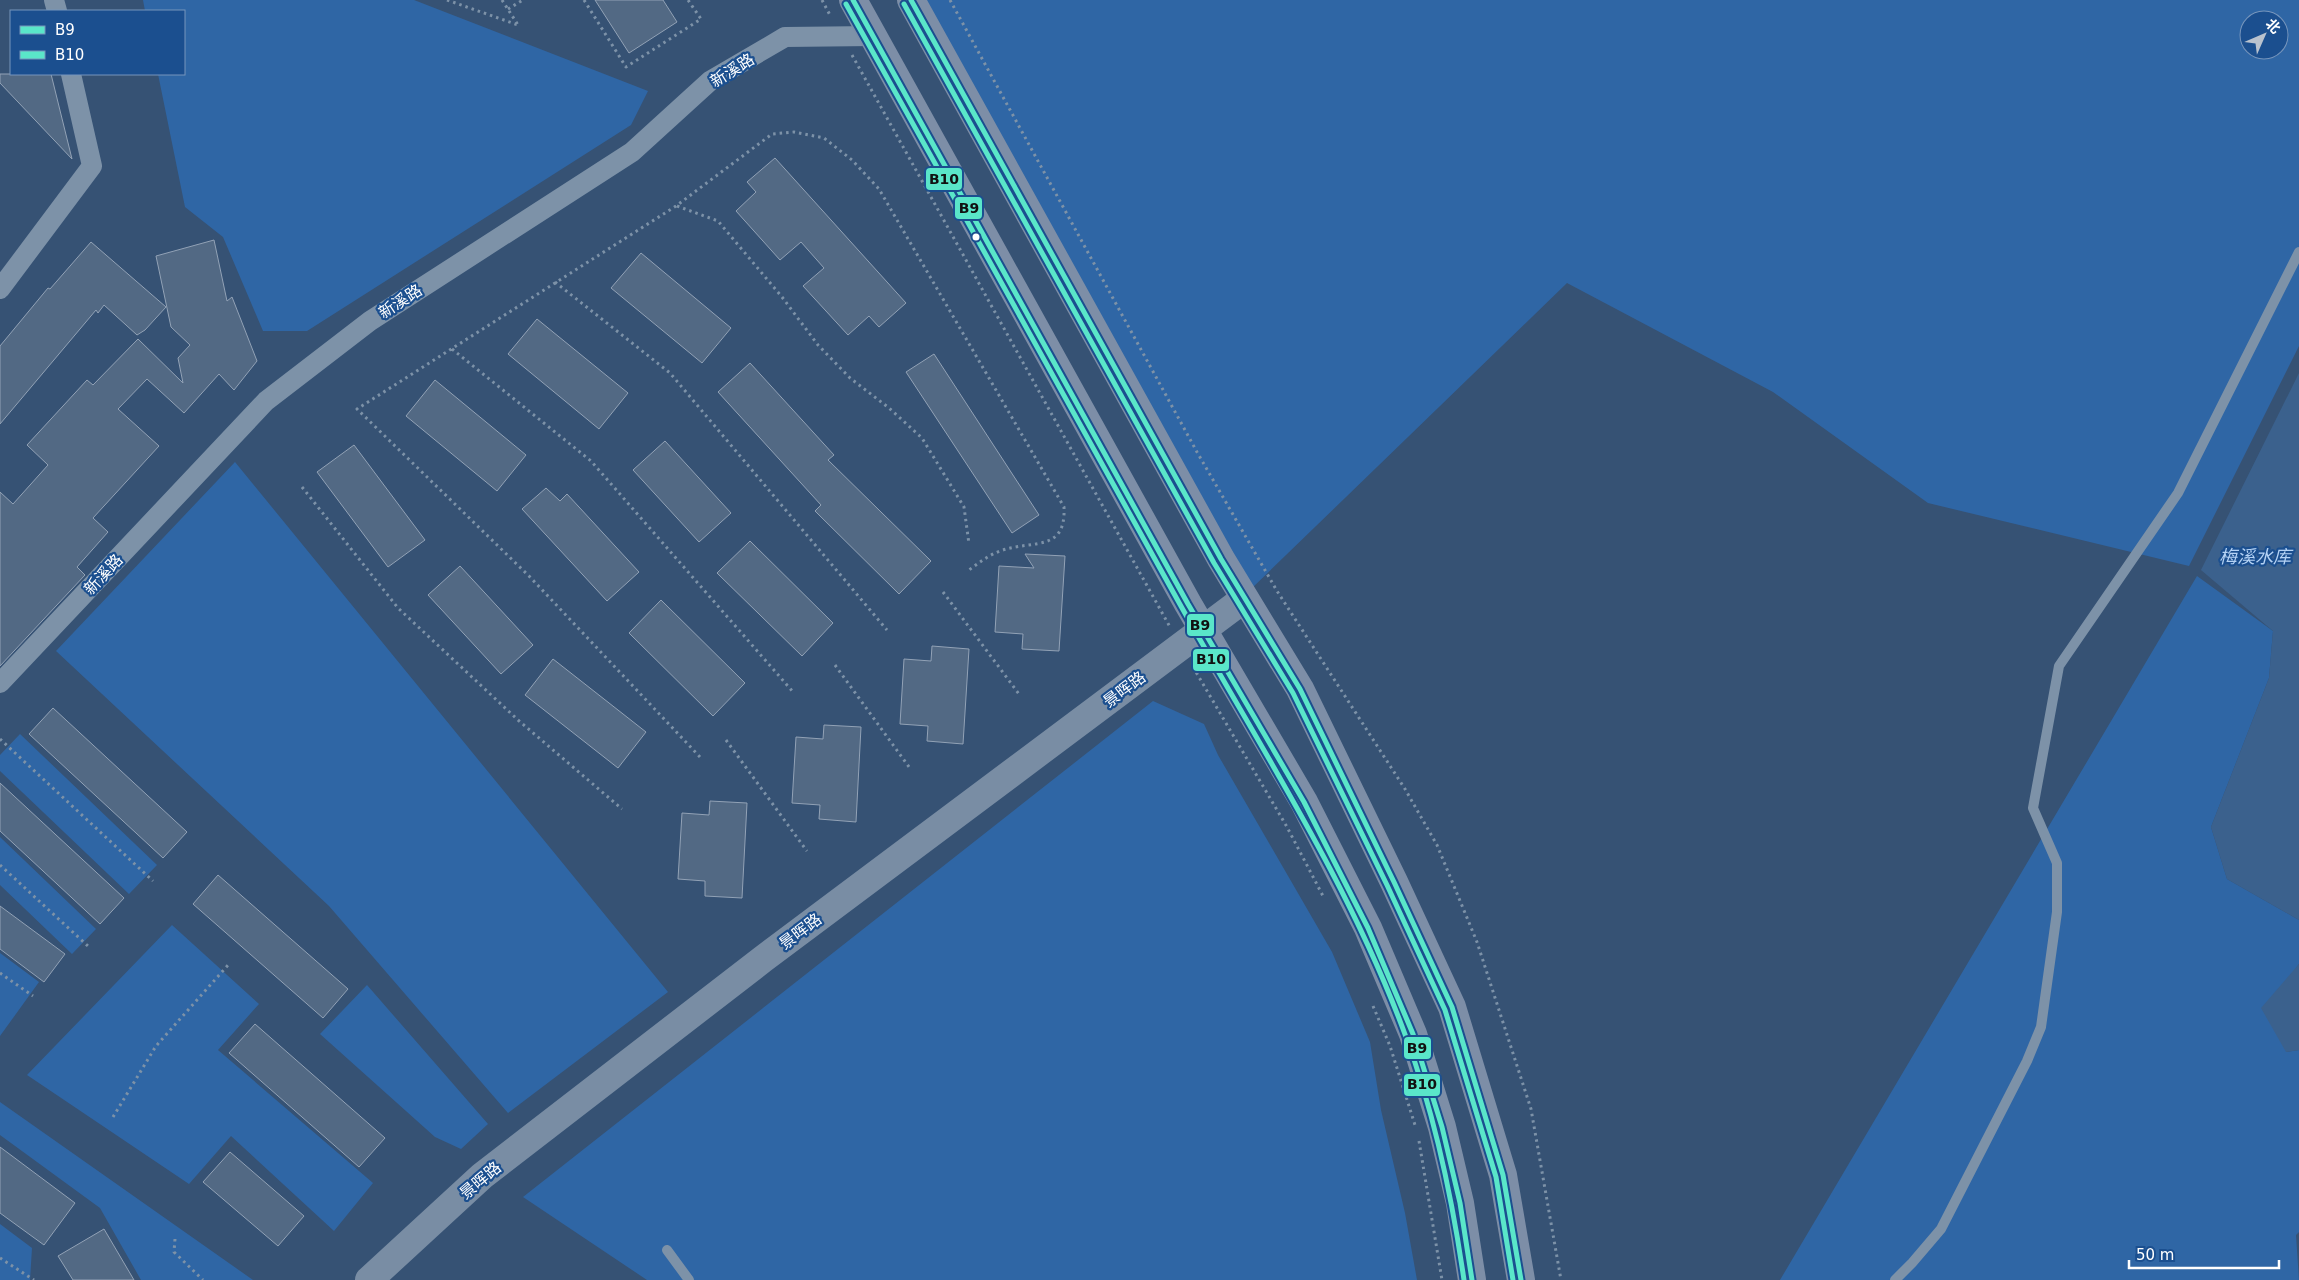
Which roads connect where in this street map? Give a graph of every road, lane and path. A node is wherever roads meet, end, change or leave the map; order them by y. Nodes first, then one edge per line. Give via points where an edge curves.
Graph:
1 (447, 0) edge
2 (502, 0) edge
3 (523, 0) edge
4 (584, 0) edge
5 (688, 0) edge
6 (853, 0) edge
7 (911, 0) edge
8 (508, 9) junction
9 (872, 36) junction
10 (71, 75) edge
11 (676, 206) junction
12 (2299, 252) edge
13 (555, 282) junction
14 (0, 289) edge
15 (452, 349) junction
16 (302, 487) dead end
17 (970, 544) dead end
18 (969, 570) dead end
19 (943, 592) dead end
20 (1244, 599) junction
21 (887, 630) dead end
22 (1203, 630) junction
23 (835, 665) dead end
24 (0, 683) edge
25 (794, 693) dead end
26 (1019, 694) dead end
27 (0, 738) edge
28 (726, 740) dead end
29 (700, 757) dead end
30 (909, 767) dead end
31 (622, 809) dead end
32 (807, 851) dead end
33 (0, 865) edge
34 (153, 881) dead end
35 (90, 947) dead end
36 (228, 964) dead end
37 (0, 973) edge
38 (33, 996) dead end
39 (113, 1117) dead end
40 (175, 1239) dead end
41 (667, 1250) dead end
42 (0, 1258) edge
43 (34, 1280) edge
44 (203, 1280) edge
45 (369, 1280) edge
46 (689, 1280) edge
47 (1472, 1280) edge
48 (1521, 1280) edge
49 (1894, 1280) edge

1 - 8 path via 518,25
2 - 8 path
3 - 8 path
4 - 5 path via 626,67 701,20
6 - 9 main road
7 - 20 main road
9 - 22 main road
9 - 24 street, 新溪路 via 785,37 710,82 632,152 370,321 266,401
10 - 14 street via 92,166
11 - 13 path
11 - 17 path via 718,221 818,345 850,378 922,438 964,507
11 - 18 path via 772,134 824,138 852,160 879,188 1064,507 1062,526 1052,540 1002,550
12 - 49 lane via 2178,493 2059,666 2033,808 2057,863 2057,912 2041,1027 2027,1062 1941,1229
13 - 15 path
13 - 21 path via 670,373
15 - 25 path via 591,461
15 - 29 path via 357,409 529,576
16 - 31 path via 398,608 518,720
19 - 26 path
20 - 22 street, 景晖路
20 - 48 main road via 1300,690 1452,1007 1503,1175
22 - 45 street, 景晖路 via 763,959 482,1176
22 - 47 main road via 1304,802 1368,928 1413,1034 1442,1127 1460,1203
23 - 30 path
27 - 34 path
28 - 32 path
33 - 35 path
36 - 39 path via 156,1046
37 - 38 path
40 - 44 path via 174,1252
41 - 46 lane
42 - 43 path

